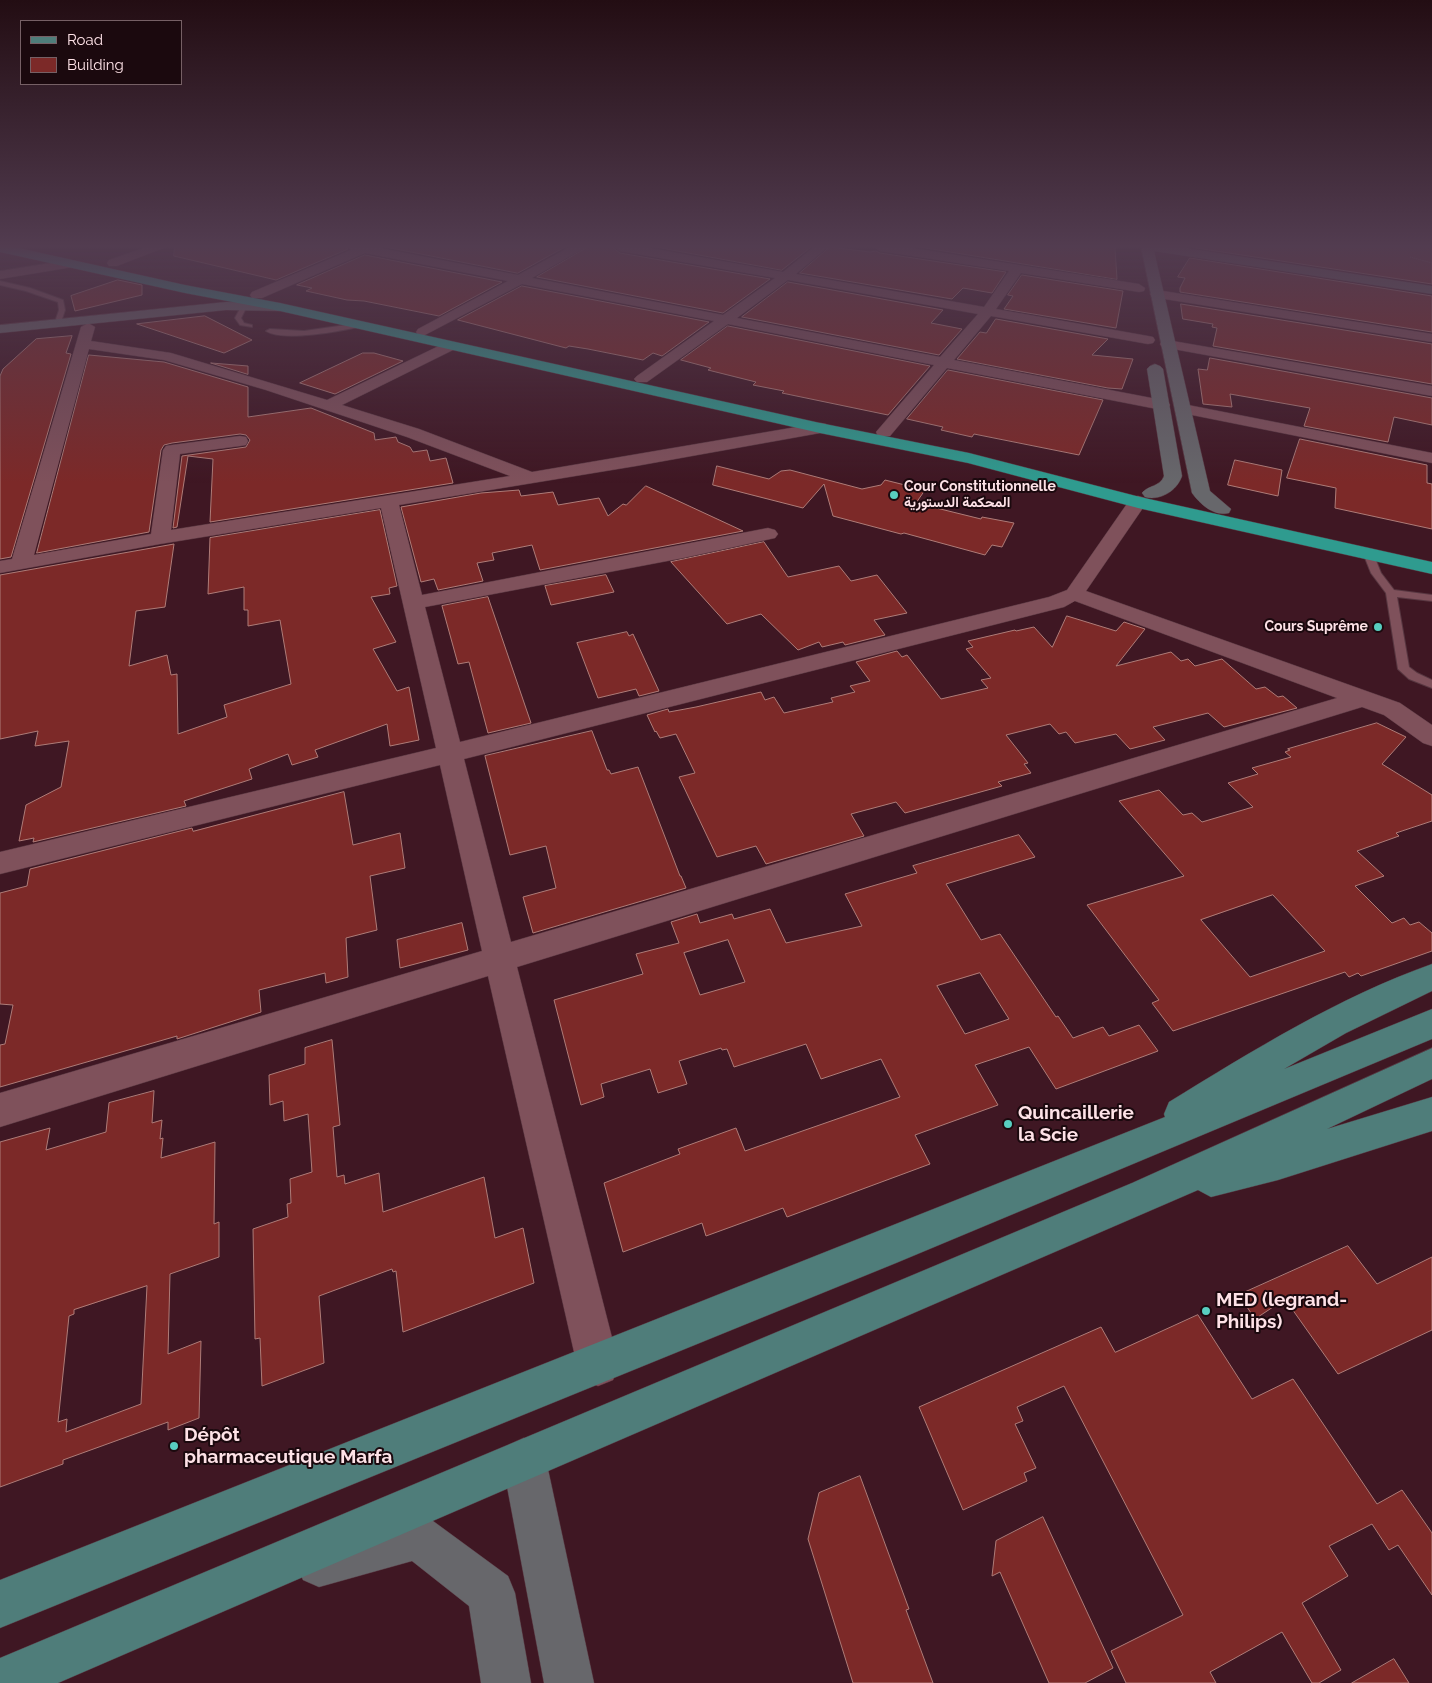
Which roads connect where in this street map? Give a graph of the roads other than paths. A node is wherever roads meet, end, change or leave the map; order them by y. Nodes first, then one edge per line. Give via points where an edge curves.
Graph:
1 (31, 326) edge
2 (88, 326) edge
3 (357, 326) edge
4 (362, 326) edge
5 (394, 326) edge
6 (435, 326) edge
7 (718, 326) edge
8 (754, 326) edge
9 (975, 326) edge
10 (1064, 326) edge
11 (1145, 326) edge
12 (1163, 326) edge
13 (1354, 326) edge
14 (0, 329) edge
15 (270, 331) dead end
16 (423, 332) junction
17 (1432, 338) edge
18 (1148, 340) junction
19 (83, 344) junction
20 (1167, 344) junction
21 (450, 346) junction
22 (944, 363) junction
23 (642, 379) junction
24 (1432, 391) edge
25 (1162, 405) junction
26 (326, 406) junction
27 (1183, 409) junction
28 (820, 428) junction
29 (884, 432) junction
30 (240, 441) dead end
31 (1432, 458) edge
32 (531, 478) junction
33 (1145, 498) junction
34 (389, 502) junction
35 (1222, 509) junction
36 (768, 534) dead end
37 (160, 538) junction
38 (1368, 554) junction
39 (1432, 554) edge
40 (21, 564) junction
41 (0, 567) edge
42 (1432, 568) edge
43 (1392, 593) junction
44 (1074, 594) junction
45 (1432, 598) edge
46 (414, 603) junction
47 (1432, 684) edge
48 (1364, 698) junction
49 (1432, 737) edge
50 (450, 754) junction
51 (0, 863) edge
52 (501, 960) junction
53 (1432, 977) edge
54 (1432, 1024) edge
55 (1432, 1062) edge
56 (0, 1110) edge
57 (1432, 1114) edge
58 (1118, 1154) junction
59 (1145, 1196) junction
60 (598, 1365) junction
61 (524, 1460) junction
62 (216, 1592) junction
63 (0, 1604) edge
64 (0, 1683) edge
65 (506, 1683) edge
66 (569, 1683) edge

1 - 14 street
2 - 19 street
3 - 15 lane via 312,334
4 - 21 highway
5 - 16 highway
6 - 16 street
7 - 23 street
8 - 22 street
9 - 22 street
10 - 18 street
11 - 18 street
12 - 20 street
13 - 17 street
16 - 23 highway
18 - 25 street
19 - 26 street via 166,356
19 - 40 street
20 - 24 street
20 - 27 street
21 - 26 street
21 - 28 highway
22 - 25 street
22 - 29 street
23 - 29 highway
25 - 33 street via 1173,476 1171,483
26 - 32 street via 413,433
27 - 31 street
27 - 35 street via 1201,493
28 - 32 street
28 - 33 highway
29 - 33 highway
30 - 37 street via 172,450
32 - 34 street
33 - 35 highway
33 - 38 highway
33 - 44 street
34 - 37 street
34 - 46 street
35 - 39 highway
36 - 46 street
37 - 40 street
38 - 42 highway
38 - 43 lane via 1376,573
40 - 41 street
43 - 45 lane
43 - 47 lane via 1404,669
44 - 48 street
44 - 50 street via 1035,609
46 - 50 street
48 - 49 street via 1392,709
48 - 52 street
50 - 51 street
50 - 52 street
52 - 56 street
52 - 60 street
53 - 58 main road via 1311,1037
54 - 58 main road
55 - 59 main road
57 - 59 main road via 1278,1162
58 - 60 main road
59 - 61 main road
60 - 63 main road
61 - 62 main road
61 - 66 street
62 - 64 main road
62 - 65 street via 417,1538 491,1593

